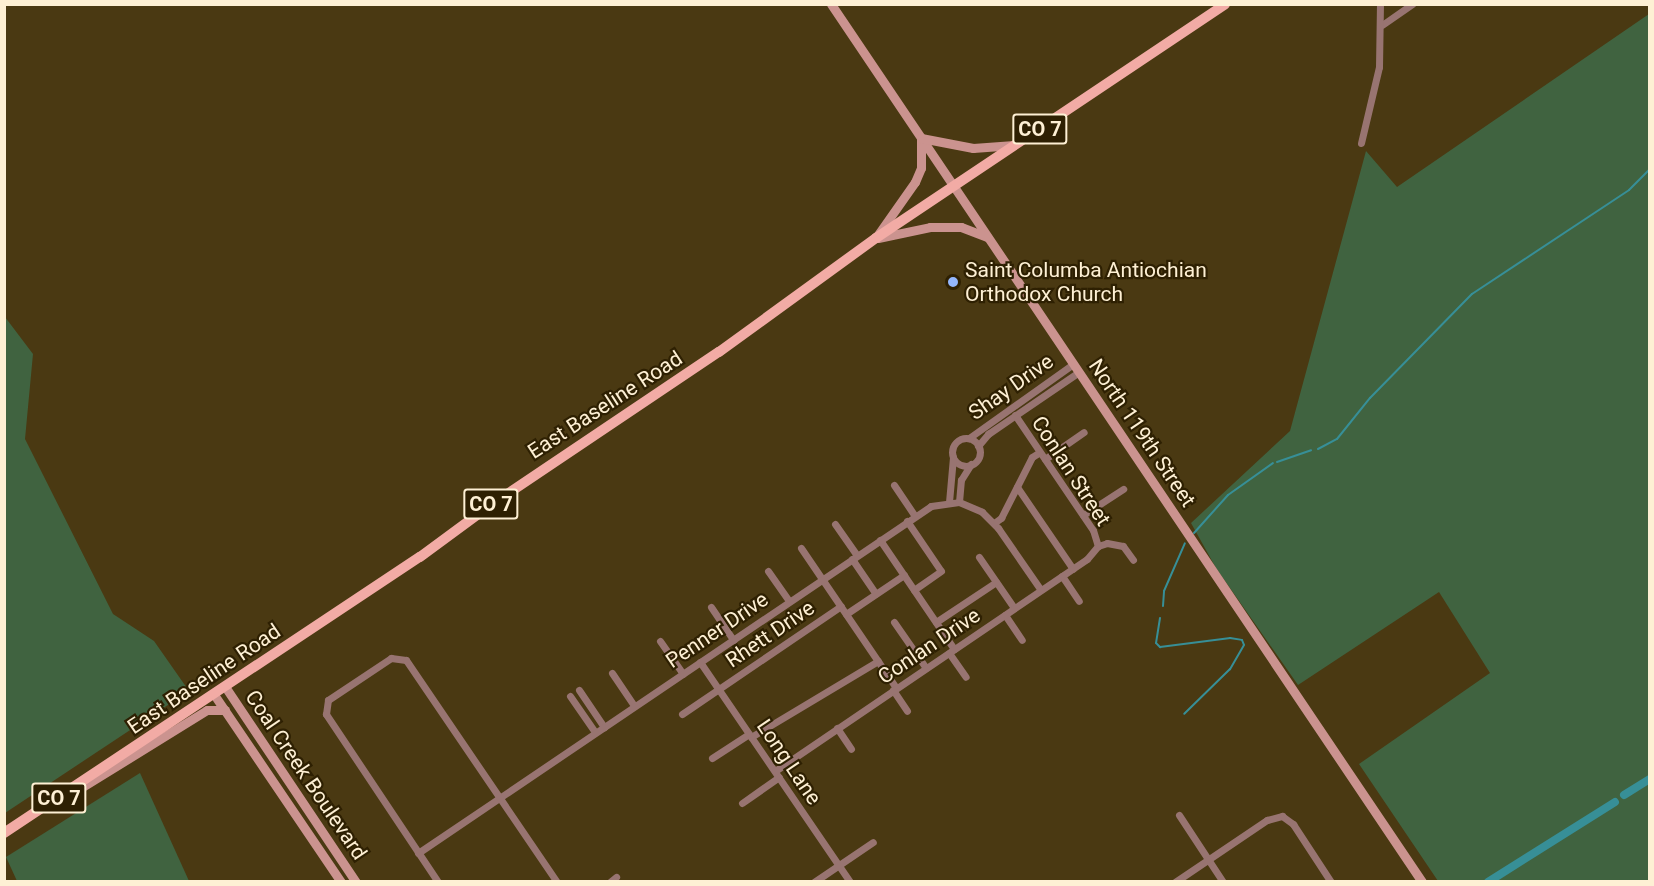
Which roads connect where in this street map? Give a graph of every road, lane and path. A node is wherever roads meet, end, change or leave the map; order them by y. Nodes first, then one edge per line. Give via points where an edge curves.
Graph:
1 (831, 4) edge
2 (1224, 4) edge
3 (1380, 4) edge
4 (1412, 4) edge
5 (1382, 25) junction
6 (921, 138) junction
7 (1361, 143) dead end
8 (1016, 145) junction
9 (954, 187) junction
10 (988, 237) junction
11 (876, 238) junction
12 (1076, 368) junction
13 (1015, 415) junction
14 (1084, 432) dead end
15 (969, 438) junction
16 (978, 446) junction
17 (1040, 452) junction
18 (953, 457) junction
19 (1045, 459) junction
20 (971, 465) junction
21 (894, 484) dead end
22 (1017, 487) junction
23 (1123, 489) dead end
24 (949, 502) junction
25 (959, 502) junction
26 (1083, 515) junction
27 (915, 516) junction
28 (907, 521) junction
29 (994, 523) junction
30 (836, 524) dead end
31 (880, 540) junction
32 (1098, 546) junction
33 (801, 548) dead end
34 (854, 557) junction
35 (980, 557) dead end
36 (1133, 561) dead end
37 (1073, 569) junction
38 (768, 571) dead end
39 (904, 575) junction
40 (1062, 576) junction
41 (822, 579) junction
42 (996, 582) junction
43 (914, 590) junction
44 (1041, 590) junction
45 (876, 594) junction
46 (789, 601) junction
47 (1079, 601) dead end
48 (841, 606) junction
49 (711, 607) dead end
50 (1014, 608) junction
51 (846, 614) junction
52 (1005, 615) junction
53 (894, 622) dead end
54 (936, 622) junction
55 (733, 640) junction
56 (1022, 640) dead end
57 (660, 641) dead end
58 (951, 651) junction
59 (878, 660) junction
60 (700, 662) junction
61 (926, 668) junction
62 (612, 673) dead end
63 (683, 674) junction
64 (966, 677) dead end
65 (226, 688) junction
66 (719, 689) junction
67 (895, 689) junction
68 (579, 690) dead end
69 (215, 696) junction
70 (570, 696) dead end
71 (634, 706) junction
72 (225, 710) junction
73 (907, 711) dead end
74 (682, 714) dead end
75 (604, 727) junction
76 (837, 728) junction
77 (595, 732) junction
78 (750, 735) junction
79 (851, 749) dead end
80 (712, 758) dead end
81 (777, 774) junction
82 (498, 798) junction
83 (742, 802) dead end
84 (1179, 815) dead end
85 (27, 819) junction
86 (4, 833) edge
87 (873, 842) dead end
88 (418, 853) junction
89 (1208, 859) junction
90 (839, 865) junction
91 (341, 882) edge
92 (356, 882) edge
93 (438, 882) edge
94 (557, 882) edge
95 (814, 882) edge
96 (850, 882) edge
97 (1174, 882) edge
98 (1223, 882) edge
99 (1331, 882) edge
100 (1422, 882) edge

1 - 6 street, North 119th Street
2 - 8 main road, East Baseline Road / CO 7
3 - 5 street
4 - 5 street
5 - 7 street via 1378,67
6 - 8 street via 973,148
6 - 9 street, North 119th Street
6 - 11 street via 921,168 915,182
8 - 9 main road, East Baseline Road / CO 7
9 - 10 street, North 119th Street
9 - 11 main road, East Baseline Road / CO 7
10 - 11 street via 961,227 930,227
10 - 12 street, North 119th Street
11 - 65 main road, East Baseline Road / CO 7 via 688,374 484,508 420,557
12 - 13 street, Shay Drive
12 - 15 street, Shay Drive
12 - 100 street, North 119th Street
13 - 16 street, Shay Drive
13 - 17 street, Conlan Street
14 - 19 street
15 - 16 street, Shay Drive
15 - 18 street, Shay Drive via 954,444
16 - 20 street, Shay Drive via 978,459
17 - 19 street, Conlan Street
17 - 22 street via 1032,457
18 - 20 street via 962,465
18 - 24 street
19 - 26 street, Conlan Street
20 - 25 street, Shay Drive via 961,480
21 - 27 street
22 - 29 street
22 - 37 street
23 - 26 street
24 - 25 street, Penner Drive
24 - 27 street, Penner Drive
25 - 29 street via 982,512
26 - 32 street, Conlan Street
27 - 28 street, Penner Drive
28 - 31 street, Penner Drive
28 - 43 street via 941,571
29 - 44 street
30 - 34 street
31 - 34 street, Penner Drive
31 - 39 street
32 - 36 street via 1123,546
32 - 37 street, Conlan Drive
33 - 41 street
34 - 41 street, Penner Drive
34 - 45 street
35 - 42 street
37 - 40 street, Conlan Drive
38 - 46 street
39 - 43 street
39 - 45 street
40 - 44 street, Conlan Drive
40 - 47 street
41 - 46 street, Penner Drive
41 - 48 street
42 - 50 street
42 - 54 street
43 - 54 street
44 - 50 street, Conlan Drive
45 - 51 street
46 - 55 street, Penner Drive
48 - 51 street
48 - 66 street, Rhett Drive
49 - 55 street
50 - 52 street, Conlan Drive
51 - 59 street
52 - 56 street
52 - 58 street, Conlan Drive
53 - 61 street
54 - 58 street
55 - 60 street, Penner Drive
57 - 63 street
58 - 61 street, Conlan Drive
58 - 64 street
59 - 67 street
59 - 78 street
60 - 63 street, Penner Drive
60 - 66 street, Long Lane
61 - 67 street, Conlan Drive
62 - 71 street
63 - 71 street, Penner Drive
65 - 69 main road, East Baseline Road / CO 7
65 - 92 street, Coal Creek Boulevard
66 - 74 street, Rhett Drive
66 - 78 street, Long Lane
67 - 73 street
67 - 76 street, Conlan Drive
68 - 75 street
69 - 72 street, Coal Creek Boulevard
69 - 85 main road, East Baseline Road / CO 7
70 - 77 street
71 - 75 street, Penner Drive
72 - 85 street via 207,710 89,785
72 - 91 street, Coal Creek Boulevard
75 - 77 street, Penner Drive
76 - 79 street
76 - 81 street, Conlan Drive
77 - 82 street, Penner Drive
78 - 80 street
78 - 81 street, Long Lane
81 - 83 street, Conlan Drive
81 - 90 street, Long Lane
82 - 88 street, Penner Drive
82 - 88 street via 406,660 391,658 328,700 326,714
82 - 94 street
84 - 89 street
85 - 86 main road, East Baseline Road / CO 7
87 - 90 street
88 - 93 street
89 - 97 street
89 - 98 street
89 - 99 street via 1267,820 1282,816 1293,824
90 - 95 street
90 - 96 street, Long Lane

